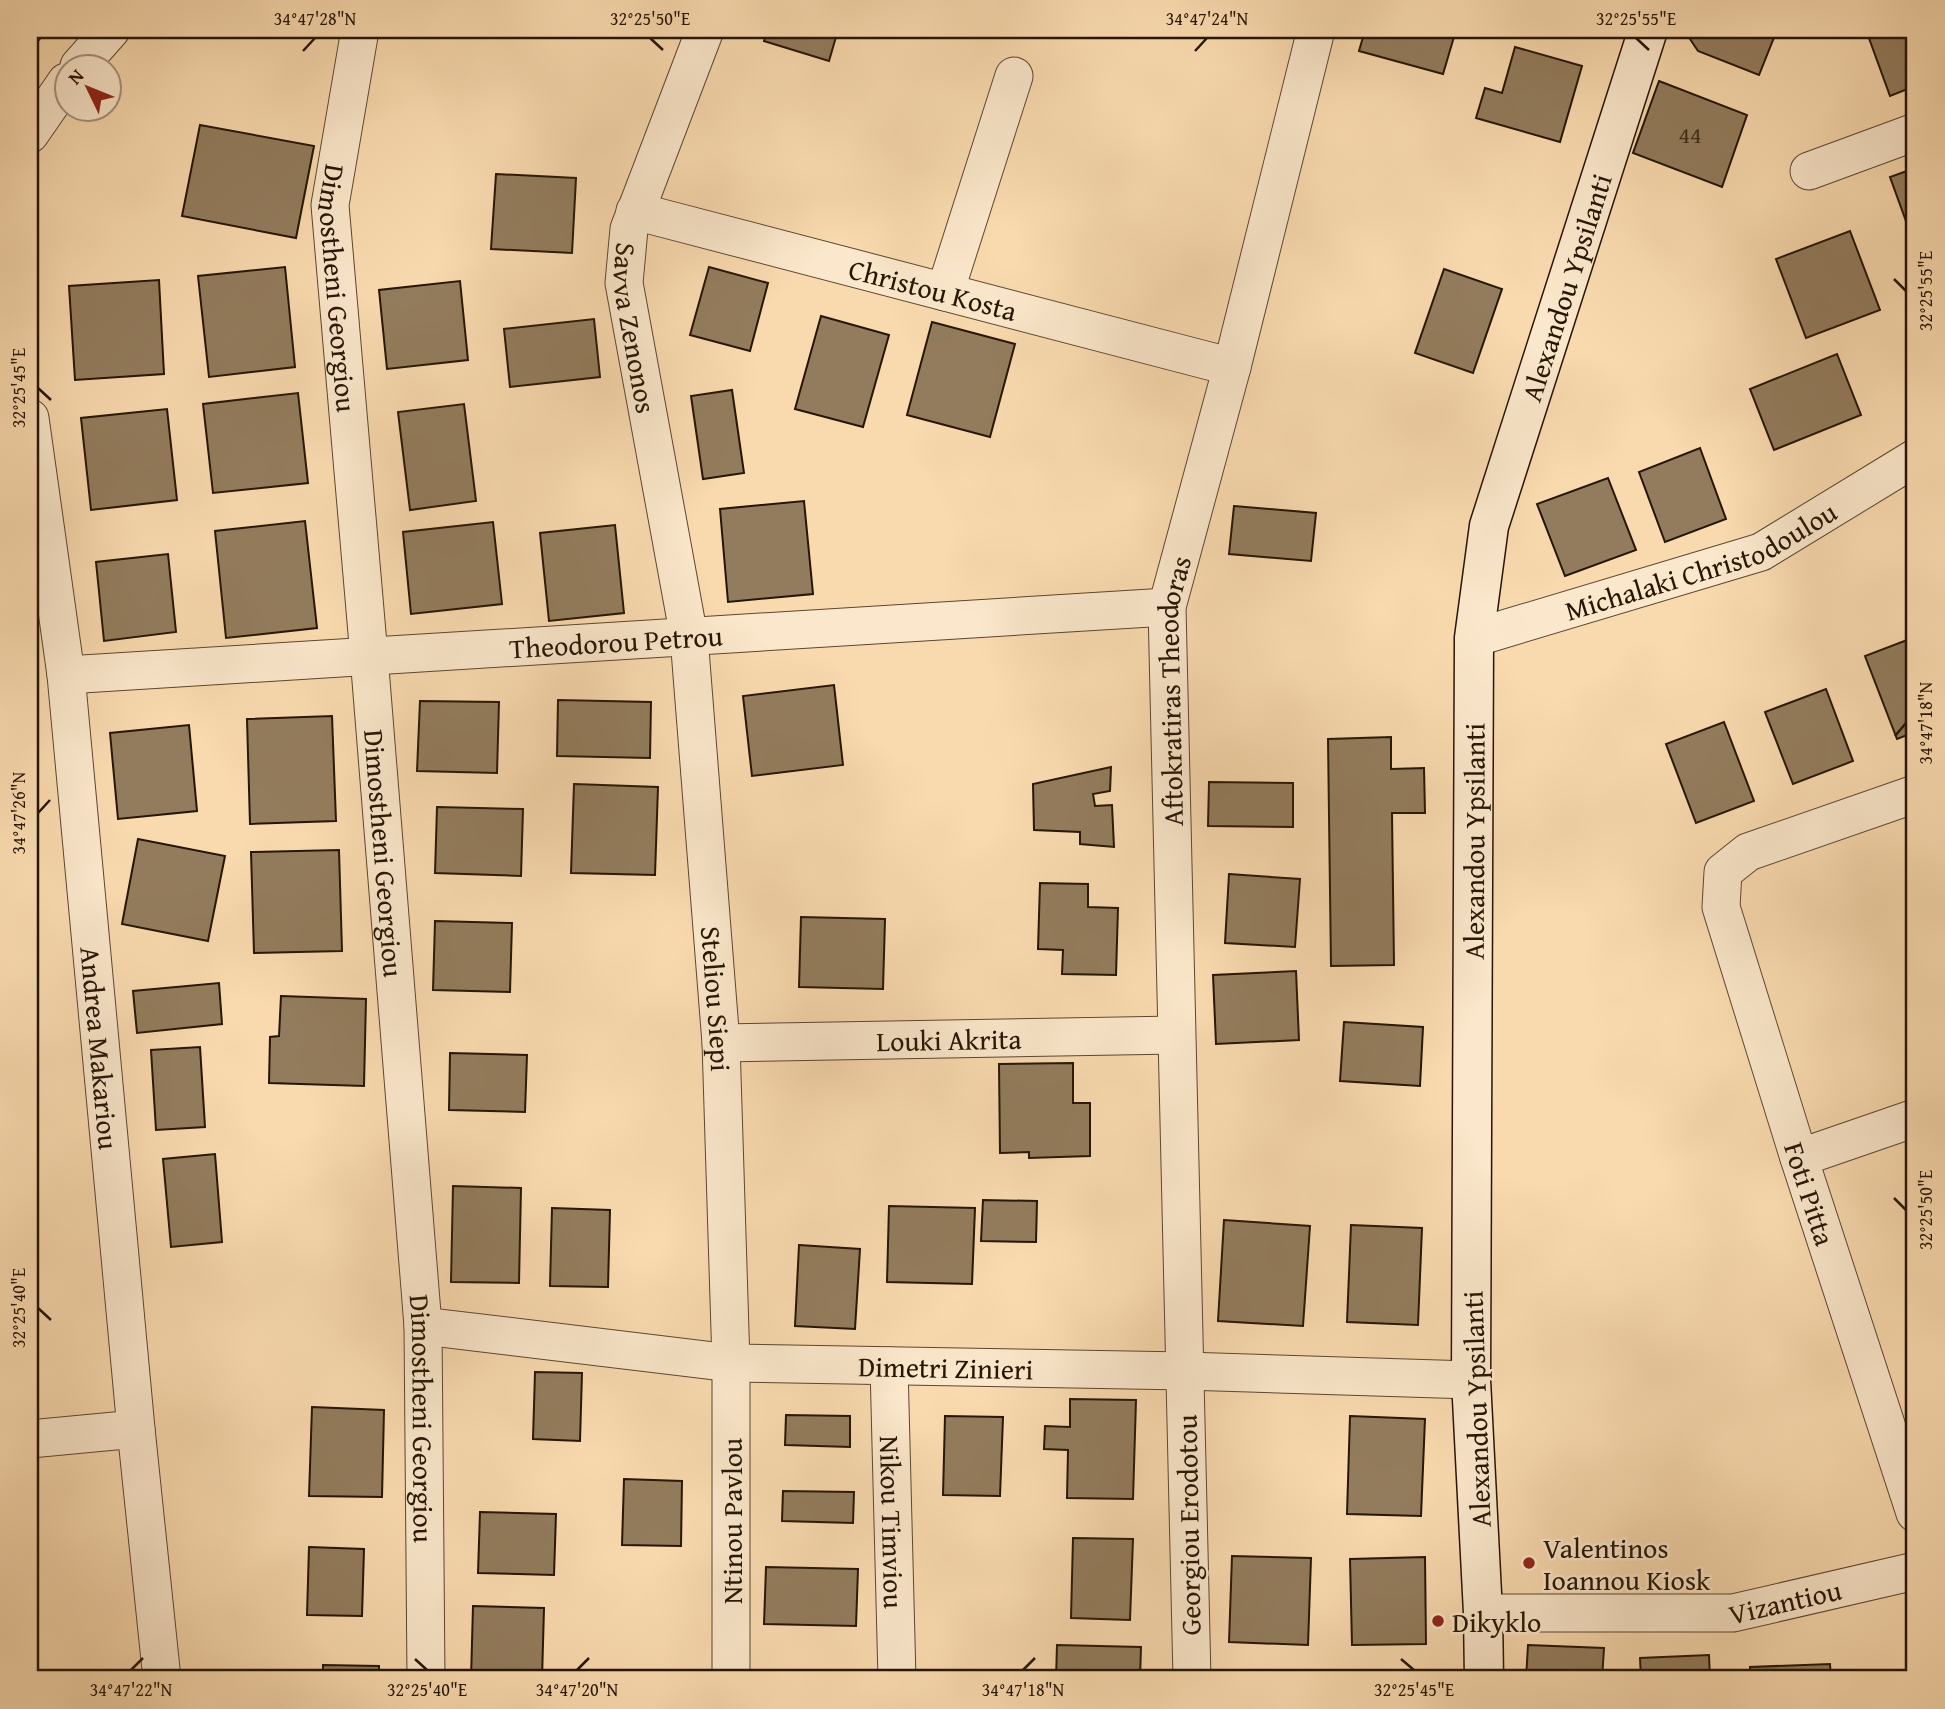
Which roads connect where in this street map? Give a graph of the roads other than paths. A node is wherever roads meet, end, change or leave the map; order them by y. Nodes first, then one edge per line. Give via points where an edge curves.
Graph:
1 (111, 30) edge
2 (360, 30) edge
3 (705, 30) edge
4 (1316, 30) edge
5 (1648, 30) edge
6 (91, 52) edge
7 (1014, 76) dead end
8 (52, 102) edge
9 (1915, 132) edge
10 (30, 134) edge
11 (1810, 171) dead end
12 (635, 212) junction
13 (945, 292) junction
14 (1232, 367) junction
15 (30, 418) edge
16 (1915, 458) edge
17 (1167, 607) junction
18 (689, 637) junction
19 (1474, 638) junction
20 (369, 656) junction
21 (65, 675) junction
22 (1915, 794) edge
23 (1176, 1035) junction
24 (722, 1043) junction
25 (1915, 1118) edge
26 (1799, 1158) junction
27 (423, 1326) junction
28 (731, 1363) junction
29 (889, 1366) junction
30 (1185, 1371) junction
31 (1471, 1380) junction
32 (136, 1429) junction
33 (30, 1438) edge
34 (1915, 1513) edge
35 (1915, 1571) edge
36 (1483, 1613) junction
37 (162, 1679) edge
38 (426, 1679) edge
39 (731, 1679) edge
40 (897, 1679) edge
41 (1192, 1679) edge
42 (1484, 1679) edge

1 - 6 street
2 - 20 street, Dimostheni Georgiou via 330,205
3 - 12 street, Savva Zenonos
4 - 14 street, Aftokratiras Theodoras
5 - 19 main road, Alexandou Ypsilanti via 1489,526
7 - 13 street
8 - 10 street
9 - 11 street
12 - 13 street, Christou Kosta
12 - 18 street, Savva Zenonos via 624,284
13 - 14 street, Christou Kosta
14 - 17 street, Aftokratiras Theodoras
15 - 21 street, Andrea Makariou
16 - 19 street, Michalaki Christodoulou via 1761,552
17 - 18 street, Theodorou Petrou
17 - 23 street, Aftokratiras Theodoras
18 - 20 street, Theodorou Petrou
18 - 24 street, Steliou Siepi
19 - 31 main road, Alexandou Ypsilanti
20 - 21 street, Theodorou Petrou
20 - 27 street, Dimostheni Georgiou
21 - 32 street, Andrea Makariou
22 - 26 street, Foti Pitta via 1748,852 1723,872 1721,907
23 - 24 street, Louki Akrita
23 - 30 street, Aftokratiras Theodoras
24 - 28 street, Steliou Siepi
25 - 26 street
26 - 34 street, Foti Pitta
27 - 28 street, Dimetri Zinieri
27 - 38 street, Dimostheni Georgiou
28 - 29 street, Dimetri Zinieri
28 - 39 street, Ntinou Pavlou
29 - 30 street, Dimetri Zinieri
29 - 40 street, Nikou Timviou
30 - 31 street, Dimetri Zinieri
30 - 41 street, Georgiou Erodotou
31 - 36 main road, Alexandou Ypsilanti
32 - 33 street
32 - 37 street, Andrea Makariou
35 - 36 street, Vizantiou via 1733,1613
36 - 42 main road, Alexandou Ypsilanti

